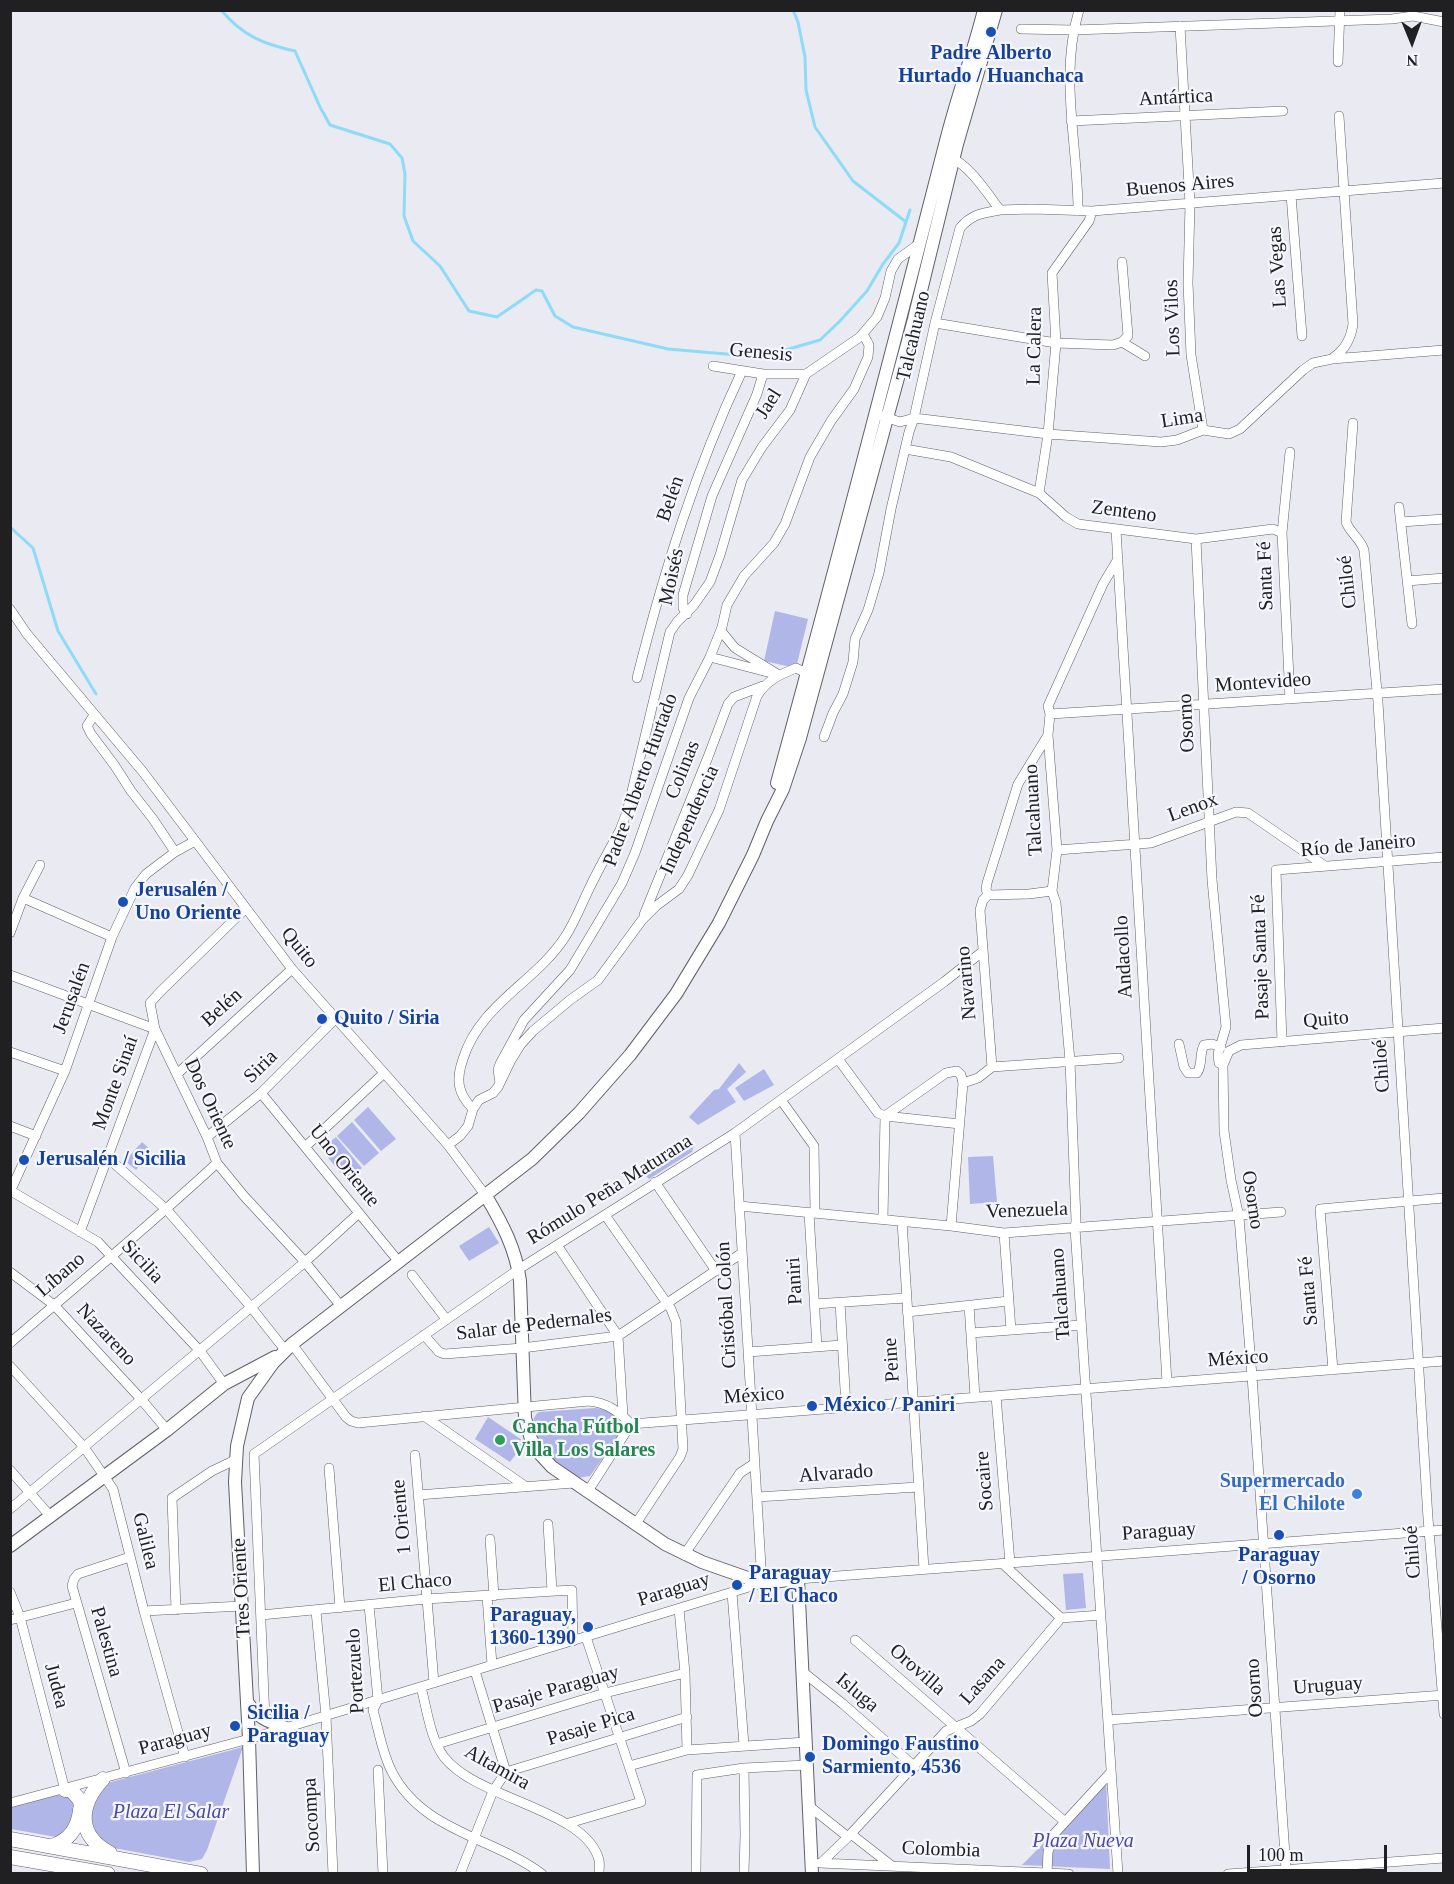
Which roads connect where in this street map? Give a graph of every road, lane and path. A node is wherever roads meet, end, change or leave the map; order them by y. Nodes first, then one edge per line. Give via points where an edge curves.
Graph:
1 (984, 10) edge
2 (996, 10) edge
3 (1080, 10) edge
4 (1416, 14) edge
5 (1339, 16) edge
6 (1443, 22) edge
7 (1180, 26) junction
8 (1021, 29) dead end
9 (1074, 30) junction
10 (1338, 62) dead end
11 (1283, 111) dead end
12 (1184, 116) junction
13 (1339, 116) dead end
14 (1071, 121) junction
15 (948, 156) junction
16 (1443, 183) edge
17 (1344, 191) junction
18 (1291, 195) junction
19 (1190, 204) junction
20 (1000, 210) junction
21 (1078, 211) junction
22 (1092, 212) junction
23 (919, 244) junction
24 (1122, 261) dead end
25 (935, 323) junction
26 (863, 334) junction
27 (1302, 336) dead end
28 (1122, 342) junction
29 (1056, 343) junction
30 (1443, 350) edge
31 (1145, 356) dead end
32 (1332, 359) junction
33 (713, 366) dead end
34 (742, 371) junction
35 (763, 374) junction
36 (806, 374) junction
37 (881, 416) junction
38 (914, 418) junction
39 (900, 422) junction
40 (1353, 423) dead end
41 (1203, 430) junction
42 (909, 432) junction
43 (1048, 434) junction
44 (905, 449) junction
45 (1290, 452) dead end
46 (1039, 493) junction
47 (1399, 507) dead end
48 (1443, 519) edge
49 (1401, 522) junction
50 (1116, 530) junction
51 (1282, 533) junction
52 (1196, 539) junction
53 (1118, 559) junction
54 (843, 560) junction
55 (1443, 578) edge
56 (1407, 581) junction
57 (10, 609) edge
58 (687, 614) junction
59 (1412, 624) dead end
60 (722, 627) junction
61 (710, 657) junction
62 (808, 674) junction
63 (779, 675) junction
64 (637, 678) dead end
65 (763, 686) junction
66 (1443, 689) edge
67 (1377, 694) junction
68 (1290, 699) junction
69 (1204, 704) junction
70 (1126, 709) junction
71 (1050, 714) junction
72 (94, 715) junction
73 (1048, 735) junction
74 (824, 737) dead end
75 (767, 821) junction
76 (1209, 822) junction
77 (195, 841) junction
78 (1135, 844) junction
79 (1058, 850) junction
80 (175, 852) junction
81 (1443, 857) edge
82 (1387, 861) junction
83 (40, 865) dead end
84 (1325, 866) junction
85 (1276, 870) joint
86 (1052, 891) junction
87 (988, 895) junction
88 (23, 898) junction
89 (245, 909) junction
90 (642, 920) junction
91 (10, 933) edge
92 (112, 937) junction
93 (982, 952) junction
94 (292, 969) junction
95 (10, 975) edge
96 (89, 1005) junction
97 (336, 1018) junction
98 (155, 1029) junction
99 (1443, 1029) edge
100 (1398, 1032) junction
101 (1282, 1042) junction
102 (1179, 1044) dead end
103 (1221, 1047) junction
104 (10, 1052) edge
105 (1119, 1058) dead end
106 (838, 1059) junction
107 (1070, 1061) junction
108 (1223, 1065) junction
109 (992, 1067) junction
110 (65, 1071) junction
111 (384, 1073) junction
112 (177, 1074) junction
113 (500, 1083) junction
114 (963, 1083) junction
115 (261, 1093) junction
116 (781, 1100) junction
117 (473, 1108) junction
118 (885, 1116) junction
119 (960, 1124) junction
120 (10, 1126) edge
121 (735, 1133) junction
122 (36, 1136) junction
123 (207, 1137) junction
124 (448, 1145) junction
125 (305, 1147) junction
126 (108, 1158) junction
127 (217, 1163) junction
128 (655, 1182) junction
129 (11, 1191) edge
130 (486, 1196) junction
131 (1443, 1198) edge
132 (1410, 1201) junction
133 (739, 1206) junction
134 (167, 1210) junction
135 (1281, 1212) dead end
136 (359, 1213) junction
137 (812, 1213) junction
138 (605, 1215) junction
139 (1239, 1217) junction
140 (883, 1219) junction
141 (902, 1221) junction
142 (1157, 1223) junction
143 (951, 1226) junction
144 (1075, 1228) junction
145 (80, 1232) junction
146 (1004, 1233) junction
147 (557, 1245) junction
148 (742, 1253) junction
149 (111, 1255) junction
150 (305, 1262) junction
151 (399, 1262) junction
152 (519, 1269) junction
153 (716, 1271) junction
154 (10, 1272) edge
155 (412, 1275) dead end
156 (906, 1298) junction
157 (1009, 1301) junction
158 (840, 1302) junction
159 (667, 1303) junction
160 (814, 1304) junction
161 (54, 1305) junction
162 (340, 1305) junction
163 (969, 1305) junction
164 (251, 1307) junction
165 (907, 1312) junction
166 (446, 1319) junction
167 (1081, 1324) junction
168 (1011, 1330) junction
169 (971, 1332) junction
170 (423, 1335) junction
171 (618, 1336) junction
172 (10, 1343) edge
173 (842, 1346) junction
174 (817, 1347) junction
175 (522, 1348) junction
176 (286, 1349) junction
177 (200, 1351) junction
178 (748, 1352) junction
179 (1443, 1361) edge
180 (1419, 1363) junction
181 (10, 1366) edge
182 (1333, 1370) junction
183 (1252, 1376) junction
184 (1167, 1383) junction
185 (224, 1384) junction
186 (1085, 1389) junction
187 (996, 1396) junction
188 (975, 1397) junction
189 (333, 1398) junction
190 (141, 1399) junction
191 (913, 1402) junction
192 (524, 1406) junction
193 (846, 1407) junction
194 (752, 1414) junction
195 (424, 1416) junction
196 (623, 1416) junction
197 (683, 1420) junction
198 (631, 1424) junction
199 (167, 1430) junction
200 (84, 1447) junction
201 (254, 1454) joint
202 (415, 1455) dead end
203 (235, 1460) junction
204 (755, 1462) junction
205 (328, 1468) dead end
206 (10, 1470) edge
207 (105, 1476) junction
208 (574, 1483) junction
209 (525, 1486) junction
210 (918, 1486) junction
211 (588, 1491) junction
212 (30, 1492) junction
213 (418, 1495) junction
214 (757, 1497) junction
215 (10, 1509) edge
216 (51, 1517) junction
217 (548, 1524) dead end
218 (635, 1525) junction
219 (1443, 1530) edge
220 (1429, 1531) junction
221 (490, 1539) dead end
222 (1263, 1544) junction
223 (10, 1546) edge
224 (684, 1555) junction
225 (1096, 1556) junction
226 (130, 1557) junction
227 (1006, 1563) junction
228 (924, 1569) junction
229 (798, 1579) junction
230 (762, 1583) junction
231 (552, 1591) junction
232 (10, 1592) edge
233 (732, 1593) junction
234 (491, 1596) junction
235 (426, 1599) junction
236 (76, 1603) junction
237 (369, 1605) junction
238 (242, 1606) junction
239 (340, 1608) junction
240 (679, 1609) junction
241 (176, 1610) junction
242 (144, 1611) junction
243 (316, 1611) junction
244 (261, 1615) junction
245 (1101, 1616) junction
246 (15, 1618) edge
247 (1061, 1618) junction
248 (586, 1637) junction
249 (855, 1640) dead end
250 (573, 1641) junction
251 (492, 1665) junction
252 (475, 1671) junction
253 (685, 1672) junction
254 (803, 1672) junction
255 (434, 1683) junction
256 (422, 1687) junction
257 (605, 1693) junction
258 (1443, 1695) edge
259 (378, 1700) junction
260 (248, 1701) junction
261 (1274, 1708) junction
262 (1443, 1714) edge
263 (326, 1716) junction
264 (687, 1717) junction
265 (265, 1720) junction
266 (1108, 1720) junction
267 (955, 1726) junction
268 (492, 1727) junction
269 (286, 1728) junction
270 (620, 1737) junction
271 (249, 1739) junction
272 (806, 1742) junction
273 (436, 1744) junction
274 (744, 1745) junction
275 (687, 1750) junction
276 (185, 1757) junction
277 (807, 1765) junction
278 (629, 1766) junction
279 (915, 1767) junction
280 (744, 1768) junction
281 (378, 1770) dead end
282 (506, 1772) junction
283 (1111, 1772) junction
284 (126, 1773) junction
285 (96, 1781) junction
286 (65, 1790) junction
287 (493, 1791) junction
288 (10, 1803) edge
289 (81, 1805) junction
290 (809, 1806) junction
291 (1064, 1821) junction
292 (569, 1823) junction
293 (850, 1836) junction
294 (474, 1838) junction
295 (10, 1839) edge
296 (52, 1846) junction
297 (10, 1857) edge
298 (117, 1857) junction
299 (1443, 1858) edge
300 (892, 1866) junction
301 (815, 1867) edge
302 (867, 1869) edge
303 (1286, 1869) junction
304 (72, 1870) edge
305 (911, 1870) edge
306 (954, 1871) edge
307 (997, 1872) edge
308 (1042, 1873) edge
309 (108, 1874) edge
310 (201, 1874) edge
311 (253, 1874) edge
312 (333, 1874) edge
313 (383, 1874) edge
314 (460, 1874) edge
315 (542, 1874) edge
316 (599, 1874) edge
317 (696, 1874) edge
318 (744, 1874) edge
319 (1069, 1874) edge
320 (1118, 1874) edge
321 (1228, 1874) edge

1 - 15 main road
2 - 15 main road
3 - 9 street
4 - 5 street via 1392,19
4 - 6 street
5 - 7 street
5 - 10 street
7 - 9 street
7 - 12 street, Los Vilos
8 - 9 street
9 - 14 street
11 - 12 street, Antártica
12 - 14 street, Antártica
12 - 19 street, Los Vilos
13 - 17 street
14 - 21 street
15 - 20 street via 960,162
15 - 23 main road
15 - 37 main road via 914,319
16 - 17 street, Buenos Aires
17 - 18 street, Buenos Aires
17 - 32 street via 1353,324 1345,347
18 - 19 street, Buenos Aires
18 - 27 street, Las Vegas
19 - 22 street, Buenos Aires
19 - 41 street, Los Vilos via 1191,355
20 - 21 street, Buenos Aires
20 - 25 street, Talcahuano via 977,214 960,228
21 - 22 street, Buenos Aires
22 - 29 street, La Calera via 1052,273
23 - 26 street via 898,259 877,317
23 - 37 main road
24 - 28 street via 1128,336
25 - 29 street
25 - 38 street, Talcahuano
26 - 36 street
26 - 60 street, Padre Alberto Hurtado via 869,345 868,357 854,389 810,457 774,543 744,576 727,605
28 - 29 street
28 - 31 street
29 - 43 street, La Calera
30 - 32 street, Lima
32 - 41 street, Lima via 1303,369 1240,429 1229,434
33 - 34 street, Genesis
34 - 35 street, Genesis
34 - 64 street, Belén via 717,423 688,501
35 - 36 street, Genesis
35 - 58 street, Moisés via 712,496 683,595
36 - 58 street, Jael via 790,410 742,480 710,582
37 - 39 street
37 - 54 main road
38 - 39 street, Lima
38 - 42 street, Talcahuano
38 - 43 street, Lima
39 - 42 street
40 - 67 street, Chiloé via 1346,522 1364,550
41 - 43 street, Lima via 1161,442
42 - 44 street, Talcahuano
43 - 46 street, La Calera
44 - 46 street, Zenteno via 951,458
44 - 74 street, Talcahuano via 876,582 855,639 843,694
45 - 51 street, Santa Fé
46 - 50 street, Zenteno via 1078,524
47 - 49 street
48 - 49 street
49 - 56 street
50 - 52 street, Zenteno
50 - 53 street, Andacollo
51 - 52 street, Zenteno via 1273,529
51 - 68 street, Santa Fé
52 - 69 street, Osorno
53 - 70 street, Andacollo
53 - 71 street via 1049,702
54 - 62 main road
54 - 75 main road via 794,758
55 - 56 street
56 - 59 street
57 - 72 street, Quito
58 - 117 street, Moisés via 670,632 620,830 566,936 550,958 480,1024 471,1039 458,1082
60 - 61 street, Padre Alberto Hurtado
60 - 63 street via 735,648
61 - 63 street
61 - 113 street, Padre Alberto Hurtado via 689,698 622,882 570,970 524,1020 500,1064
62 - 63 street via 796,668
62 - 75 main road
63 - 65 street
65 - 90 street, Independencia via 718,810 688,875 679,890
65 - 90 street, Colinas via 734,697 728,704
66 - 67 street, Montevideo
67 - 68 street, Montevideo
67 - 82 street, Chiloé
68 - 69 street, Montevideo
69 - 70 street, Montevideo
69 - 76 street, Osorno
70 - 71 street, Montevideo
70 - 78 street, Andacollo
71 - 73 street, Talcahuano
72 - 77 street, Quito
72 - 80 street via 88,729
73 - 79 street, Talcahuano
73 - 87 street, Navarino via 1011,800 987,883
75 - 130 main road via 719,923 656,1023 562,1130
76 - 78 street, Lenox via 1151,843
76 - 84 street, Lenox via 1236,812 1248,813
76 - 103 street, Osorno via 1226,1027
77 - 80 street, Jerusalén
77 - 89 street, Quito
78 - 79 street, Lenox
78 - 142 street, Andacollo
79 - 86 street, Talcahuano
80 - 92 street, Jerusalén via 139,881
81 - 82 street, Río de Janeiro
82 - 84 street, Río de Janeiro
82 - 100 street, Chiloé
83 - 88 street
84 - 85 street, Río de Janeiro
85 - 101 street, Pasaje Santa Fé
86 - 87 street
86 - 107 street, Talcahuano
87 - 93 street, Navarino via 980,910
88 - 91 street
88 - 92 street
89 - 94 street, Quito
89 - 98 street, Monte Sinaí via 159,992 150,1004
90 - 113 street, Independencia via 598,980 521,1044
92 - 96 street, Jerusalén
93 - 106 street, Rómulo Peña Maturana
93 - 109 street, Navarino
94 - 97 street, Quito
94 - 112 street, Belén
95 - 96 street
96 - 98 street
96 - 110 street, Jerusalén
97 - 111 street, Quito
97 - 115 street, Siria
98 - 112 street, Dos Oriente
98 - 126 street, Monte Sinaí
99 - 100 street, Quito
100 - 101 street, Quito
100 - 132 street, Chiloé
101 - 108 street, Quito via 1237,1046 1226,1055
102 - 103 street via 1188,1073 1197,1073 1201,1067 1204,1044
103 - 108 street, Osorno via 1219,1063
104 - 110 street
105 - 107 street
106 - 116 street, Rómulo Peña Maturana
106 - 118 street via 878,1113
107 - 109 street
107 - 144 street, Talcahuano
108 - 139 street, Osorno via 1224,1131
109 - 114 street
110 - 122 street, Jerusalén
111 - 124 street, Quito
111 - 125 street
112 - 123 street, Dos Oriente
113 - 117 street, Independencia
114 - 118 street via 960,1072 951,1071
114 - 119 street
115 - 123 street, Siria
115 - 125 street, Uno Oriente
116 - 121 street, Rómulo Peña Maturana
116 - 137 street, Paniri via 814,1146
117 - 124 street, Independencia via 468,1126
118 - 119 street
118 - 140 street
119 - 143 street
120 - 122 street
121 - 128 street, Rómulo Peña Maturana
121 - 133 street, Cristóbal Colón
122 - 129 street, Jerusalén
123 - 127 street, Dos Oriente
124 - 130 street, Quito
125 - 136 street, Uno Oriente
126 - 134 street
126 - 145 street, Monte Sinaí
127 - 134 street, Líbano
127 - 150 street, Dos Oriente
128 - 138 street, Rómulo Peña Maturana
128 - 153 street
129 - 145 street, Sicilia
130 - 151 main road
130 - 152 main road via 509,1238
131 - 132 street
132 - 180 street, Chiloé
132 - 182 street, Santa Fé via 1320,1209
133 - 137 street, Venezuela
133 - 148 street, Cristóbal Colón
134 - 149 street, Líbano
134 - 164 street
135 - 139 street, Venezuela
136 - 150 street
136 - 151 street, Uno Oriente
137 - 140 street, Venezuela
137 - 160 street, Paniri
138 - 147 street, Rómulo Peña Maturana
138 - 159 street
139 - 142 street, Venezuela
139 - 183 street, Osorno
140 - 141 street, Venezuela
141 - 143 street, Venezuela
141 - 156 street, Peine
142 - 144 street, Venezuela
142 - 184 street, Andacollo
143 - 146 street, Venezuela
144 - 146 street, Venezuela
144 - 167 street, Talcahuano
145 - 149 street, Sicilia
146 - 157 street
147 - 152 street, Rómulo Peña Maturana
147 - 171 street
148 - 153 street, Salar de Pedernales
148 - 178 street, Cristóbal Colón
149 - 161 street, Líbano
149 - 177 street, Sicilia
150 - 162 street, Dos Oriente
150 - 164 street
151 - 162 main road
152 - 166 street, Rómulo Peña Maturana
152 - 175 main road
153 - 159 street, Salar de Pedernales
154 - 161 street, Nazareno
155 - 166 street
156 - 158 street
156 - 165 street, Peine
157 - 163 street
157 - 168 street
158 - 160 street
158 - 173 street
159 - 171 street, Salar de Pedernales
159 - 197 street via 676,1322
160 - 174 street, Paniri
161 - 172 street, Líbano
161 - 190 street, Nazareno
162 - 176 main road
163 - 165 street
163 - 169 street
164 - 176 street
164 - 177 street
165 - 191 street, Peine
166 - 170 street, Rómulo Peña Maturana
167 - 168 street
167 - 186 street, Talcahuano
168 - 169 street
169 - 188 street
170 - 175 street, Salar de Pedernales via 442,1354
170 - 189 street, Rómulo Peña Maturana
171 - 175 street, Salar de Pedernales
171 - 196 street
173 - 174 street
173 - 193 street
174 - 178 street
175 - 192 main road
176 - 185 main road
176 - 189 street
176 - 203 main road via 248,1398
177 - 185 street, Sicilia
177 - 190 street
178 - 194 street, Cristóbal Colón
179 - 180 street, México
180 - 182 street, México
180 - 220 street, Chiloé
181 - 200 street, Galilea
182 - 183 street, México
183 - 184 street, México
183 - 222 street, Osorno
184 - 186 street, México
185 - 199 main road
186 - 187 street, México
186 - 225 street, Talcahuano
187 - 188 street, México
187 - 227 street, Socaire
188 - 191 street, México
189 - 195 street via 354,1422
189 - 201 street, Rómulo Peña Maturana
190 - 199 street, Nazareno
190 - 200 street
191 - 193 street, México
191 - 210 street, Peine
192 - 195 street
192 - 196 street via 589,1401 606,1404
192 - 208 main road via 528,1432 535,1446 552,1467
193 - 194 street, México
194 - 197 street, México
194 - 204 street, Cristóbal Colón
195 - 209 street
196 - 198 street
197 - 198 street, México
197 - 218 street via 682,1452
198 - 211 street
199 - 207 main road
200 - 207 street, Galilea
200 - 212 street
201 - 244 street, Tres Oriente
202 - 213 street, 1 Oriente
203 - 238 main road
203 - 241 street via 172,1498
204 - 214 street, Cristóbal Colón
204 - 224 street via 740,1473
205 - 239 street
206 - 212 street
207 - 216 main road
207 - 226 street, Galilea via 113,1489
208 - 209 street
208 - 211 main road
209 - 213 street
210 - 214 street, Alvarado
210 - 228 street, Peine
211 - 218 main road
212 - 215 street
212 - 216 street
213 - 235 street, 1 Oriente
214 - 230 street, Cristóbal Colón
216 - 223 main road
217 - 231 street
218 - 224 main road
219 - 220 street, Paraguay
220 - 222 street, Paraguay
220 - 258 street, Chiloé
221 - 234 street
222 - 225 street, Paraguay
222 - 261 street, Osorno
224 - 230 main road
225 - 227 street, Paraguay
225 - 245 street, Talcahuano
226 - 236 street, Palestina via 78,1574 72,1586
226 - 242 street, Galilea
227 - 228 street, Paraguay
227 - 247 street
228 - 229 street, Paraguay
229 - 230 main road, Paraguay
229 - 254 main road
230 - 233 street, Paraguay
231 - 234 street, El Chaco
231 - 250 street, El Chaco via 572,1590
232 - 246 street, Judea
233 - 240 street, Paraguay
233 - 274 street
234 - 235 street, El Chaco
234 - 251 street
235 - 237 street, El Chaco
235 - 255 street, 1 Oriente
236 - 246 street
236 - 284 street, Palestina
237 - 239 street, El Chaco
237 - 259 street, Portezuelo
238 - 241 street
238 - 260 main road
239 - 243 street, El Chaco
240 - 248 street, Paraguay
240 - 253 street
241 - 242 street
242 - 276 street, Galilea
243 - 244 street, El Chaco
243 - 263 street, Socompa
244 - 265 street, Tres Oriente
245 - 247 street
245 - 266 street, Talcahuano
246 - 286 street, Judea
247 - 267 street, Lasana via 980,1714
248 - 250 street, Paraguay
248 - 257 street
249 - 267 street, Orovilla
250 - 251 street, Paraguay
251 - 252 street, Paraguay
252 - 255 street, Paraguay
252 - 268 street
253 - 257 street, Pasaje Paraguay
253 - 264 street
254 - 272 main road
254 - 279 street, Isluga
255 - 256 street, Paraguay
256 - 259 street, Paraguay
256 - 273 street, Altamira
257 - 268 street, Pasaje Paraguay
257 - 270 street
258 - 261 street, Uruguay
258 - 262 street, Chiloé
259 - 263 street, Paraguay
259 - 294 street, Portezuelo via 373,1710 389,1767 400,1786 435,1819
260 - 265 main road
260 - 271 main road
261 - 266 street, Uruguay
261 - 303 street, Osorno
263 - 269 street, Paraguay
263 - 312 street, Socompa
264 - 270 street, Pasaje Pica
264 - 275 street
265 - 269 main road
266 - 283 street, Talcahuano
267 - 279 street, Lasana
267 - 291 street, Orovilla
268 - 273 street, Pasaje Paraguay
268 - 282 street
269 - 271 street, Paraguay
270 - 278 street
270 - 282 street, Pasaje Pica
271 - 276 street, Paraguay
271 - 311 main road
272 - 274 street
272 - 277 main road
273 - 287 street, Altamira via 463,1774
274 - 275 street
275 - 278 street
276 - 284 street, Paraguay
277 - 280 street
277 - 290 main road
278 - 292 street via 641,1802
279 - 293 street, Lasana
280 - 317 street via 697,1775
280 - 318 street
281 - 313 street
282 - 287 street
283 - 291 street
283 - 320 street, Talcahuano
284 - 285 street, Paraguay
285 - 286 street, Paraguay
285 - 289 highway via 84,1791
285 - 298 highway via 88,1801 86,1826 98,1847
286 - 288 street, Paraguay
286 - 289 highway via 76,1794
287 - 292 street, Altamira
287 - 294 street
289 - 296 highway via 73,1832
290 - 293 street
290 - 301 main road
291 - 308 street via 1053,1834
292 - 316 street, Altamira via 594,1848
293 - 300 street
293 - 301 street, Lasana
294 - 314 street
294 - 315 street, Portezuelo
295 - 296 highway
296 - 298 highway
297 - 304 highway
298 - 310 highway
299 - 303 street
300 - 302 street, Colombia
300 - 305 street, Colombia
301 - 302 street, Colombia
303 - 321 street
304 - 309 highway
305 - 306 street, Colombia
306 - 307 street, Colombia
307 - 308 street, Colombia
308 - 319 street, Colombia

